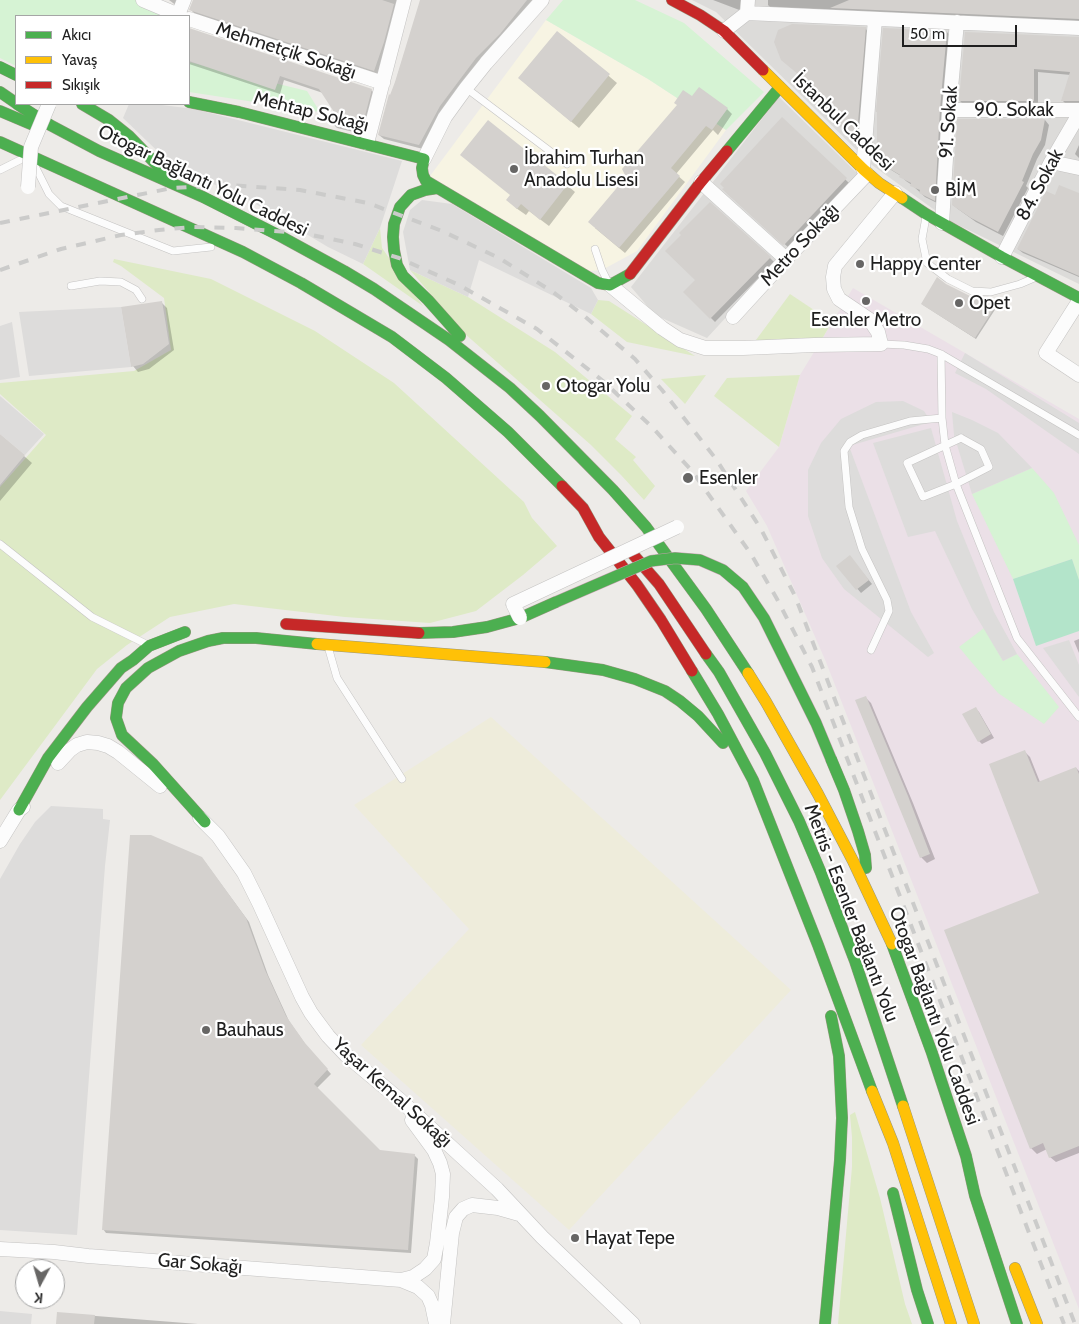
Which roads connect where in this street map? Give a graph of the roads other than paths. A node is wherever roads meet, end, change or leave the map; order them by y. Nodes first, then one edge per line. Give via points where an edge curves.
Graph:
1 (143, 0) edge
2 (184, 0) edge
3 (404, 0) edge
4 (542, 0) edge
5 (672, 0) edge
6 (748, 7) edge
7 (178, 15) edge
8 (183, 15) edge
9 (190, 19) edge
10 (875, 19) junction
11 (957, 22) junction
12 (1079, 28) edge
13 (724, 32) junction
14 (0, 67) edge
15 (15, 74) edge
16 (383, 83) junction
17 (780, 87) junction
18 (466, 88) junction
19 (0, 92) edge
20 (15, 102) edge
21 (190, 102) edge
22 (20, 105) edge
23 (49, 105) edge
24 (84, 105) edge
25 (949, 110) junction
26 (0, 111) edge
27 (1079, 112) edge
28 (0, 142) edge
29 (367, 144) junction
30 (99, 151) junction
31 (30, 155) junction
32 (424, 159) junction
33 (1052, 162) junction
34 (566, 164) dead end
35 (1079, 168) edge
36 (0, 170) edge
37 (865, 171) junction
38 (702, 182) junction
39 (28, 187) dead end
40 (438, 188) junction
41 (895, 193) junction
42 (203, 198) junction
43 (926, 214) junction
44 (942, 223) junction
45 (228, 245) junction
46 (595, 250) dead end
47 (1002, 257) junction
48 (786, 258) junction
49 (1038, 276) junction
50 (610, 285) junction
51 (70, 286) dead end
52 (142, 299) dead end
53 (1079, 300) edge
54 (733, 316) dead end
55 (881, 344) junction
56 (941, 354) junction
57 (490, 372) junction
58 (1079, 375) edge
59 (942, 418) junction
60 (1079, 435) edge
61 (945, 446) junction
62 (956, 484) junction
63 (583, 508) junction
64 (677, 526) dead end
65 (607, 529) dead end
66 (619, 540) dead end
67 (0, 544) edge
68 (520, 618) junction
69 (271, 623) dead end
70 (329, 628) junction
71 (198, 629) dead end
72 (327, 645) junction
73 (149, 646) junction
74 (871, 650) dead end
75 (164, 658) junction
76 (1079, 717) edge
77 (402, 779) dead end
78 (763, 805) junction
79 (19, 810) junction
80 (205, 822) junction
81 (0, 841) edge
82 (867, 888) junction
83 (818, 945) junction
84 (843, 1014) junction
85 (400, 1100) junction
86 (872, 1123) dead end
87 (966, 1156) junction
88 (889, 1180) dead end
89 (983, 1183) dead end
90 (520, 1215) junction
91 (0, 1249) edge
92 (1011, 1256) dead end
93 (401, 1280) junction
94 (436, 1324) edge
95 (443, 1324) edge
96 (633, 1324) edge
97 (825, 1324) edge
98 (928, 1324) edge
99 (951, 1324) edge
100 (974, 1324) edge
101 (1017, 1324) edge
102 (1037, 1324) edge

1 - 7 street, Mehmetçik Sokağı
2 - 8 street
3 - 16 street
4 - 18 street
5 - 13 main road, İstanbul Caddesi
6 - 10 street
6 - 13 street
9 - 16 street, Mehmetçik Sokağı
10 - 11 street
10 - 37 street
11 - 12 street
11 - 25 street, 91. Sokak
13 - 17 main road, İstanbul Caddesi
14 - 15 main road
16 - 29 street
17 - 37 main road, İstanbul Caddesi
17 - 38 main road
18 - 32 street via 445,116
18 - 34 lane
19 - 20 main road, Otogar Bağlantı Yolu Caddesi
21 - 29 main road, Mehtap Sokağı
22 - 30 main road, Otogar Bağlantı Yolu Caddesi
23 - 39 street, bridge via 31,147
24 - 42 main road via 109,120 170,176
25 - 27 street, 90. Sokak
25 - 44 street, 91. Sokak
26 - 30 main road
27 - 33 street, 84. Sokak
28 - 31 main road
29 - 32 main road, Mehtap Sokağı
30 - 42 main road, Otogar Bağlantı Yolu Caddesi
31 - 36 lane
31 - 45 main road
31 - 45 lane via 49,194 61,206 173,251
32 - 40 main road via 422,168 426,182
33 - 35 street
33 - 47 street, 84. Sokak
37 - 41 main road, İstanbul Caddesi
37 - 48 street, Metro Sokağı
38 - 48 street
38 - 50 main road via 630,274
40 - 50 main road via 586,276
40 - 57 main road via 411,195 400,207 393,237 397,265 403,276
41 - 43 main road, İstanbul Caddesi
41 - 55 street via 835,266 833,277 839,299 870,320
42 - 57 main road, Otogar Bağlantı Yolu Caddesi via 280,236 374,289
43 - 44 main road, İstanbul Caddesi
43 - 49 lane via 922,239 927,263 948,279 972,291 991,292
44 - 47 main road, İstanbul Caddesi
45 - 63 main road via 301,283 392,337 508,432
46 - 50 lane
47 - 49 main road, İstanbul Caddesi
48 - 54 street, Metro Sokağı
49 - 53 main road, İstanbul Caddesi
50 - 55 street via 668,332 704,348
51 - 52 lane via 100,281 122,282 136,290
53 - 58 street via 1046,353
55 - 56 lane via 928,349
56 - 59 lane
56 - 60 lane
57 - 82 main road, Otogar Bağlantı Yolu Caddesi via 540,416 613,490 646,527 706,609 766,702
59 - 61 lane
59 - 74 lane via 910,420 862,435 850,442 844,451 848,507 889,611
61 - 62 lane
61 - 62 lane via 961,438 981,449 989,466
61 - 62 lane via 907,463 922,497
62 - 76 lane via 1017,638
63 - 65 main road
63 - 78 main road via 599,537 661,620 718,714
64 - 68 street, bridge via 513,604
66 - 100 main road, Metris - Esenler Bağlantı Yolu via 659,584 719,672 799,821 855,961
67 - 73 lane via 92,616
68 - 70 main road via 487,627 426,634
68 - 82 main road, bridge via 651,561 675,558 700,560 723,570 743,587 764,618 798,686 844,790 865,856
69 - 70 main road
70 - 72 main road
71 - 73 main road
72 - 75 main road via 223,638
72 - 77 lane via 337,678
72 - 78 main road via 566,664 635,679 665,691 698,716 719,738
73 - 75 main road
73 - 79 main road via 121,668 87,707 48,758
75 - 80 main road via 126,688 118,703 118,726 122,735
78 - 83 main road
79 - 80 street, Yaşar Kemal Sokağı via 44,785 70,750 87,742 98,742 118,752
79 - 81 street, Yaşar Kemal Sokağı
80 - 85 street, Yaşar Kemal Sokağı via 244,872 311,1013 346,1055
82 - 87 main road, Otogar Bağlantı Yolu Caddesi via 897,956
83 - 84 main road
83 - 97 main road via 839,1056 842,1118
84 - 86 main road
84 - 99 main road via 893,1143
85 - 90 street, Yaşar Kemal Sokağı via 497,1189
85 - 93 street via 434,1150 443,1174 434,1259 425,1270
87 - 89 main road
87 - 101 main road via 975,1196
88 - 98 main road
90 - 95 street via 472,1205 456,1217
90 - 96 street, Yaşar Kemal Sokağı
91 - 93 street, Gar Sokağı
92 - 102 main road
93 - 94 street via 418,1287 428,1296

